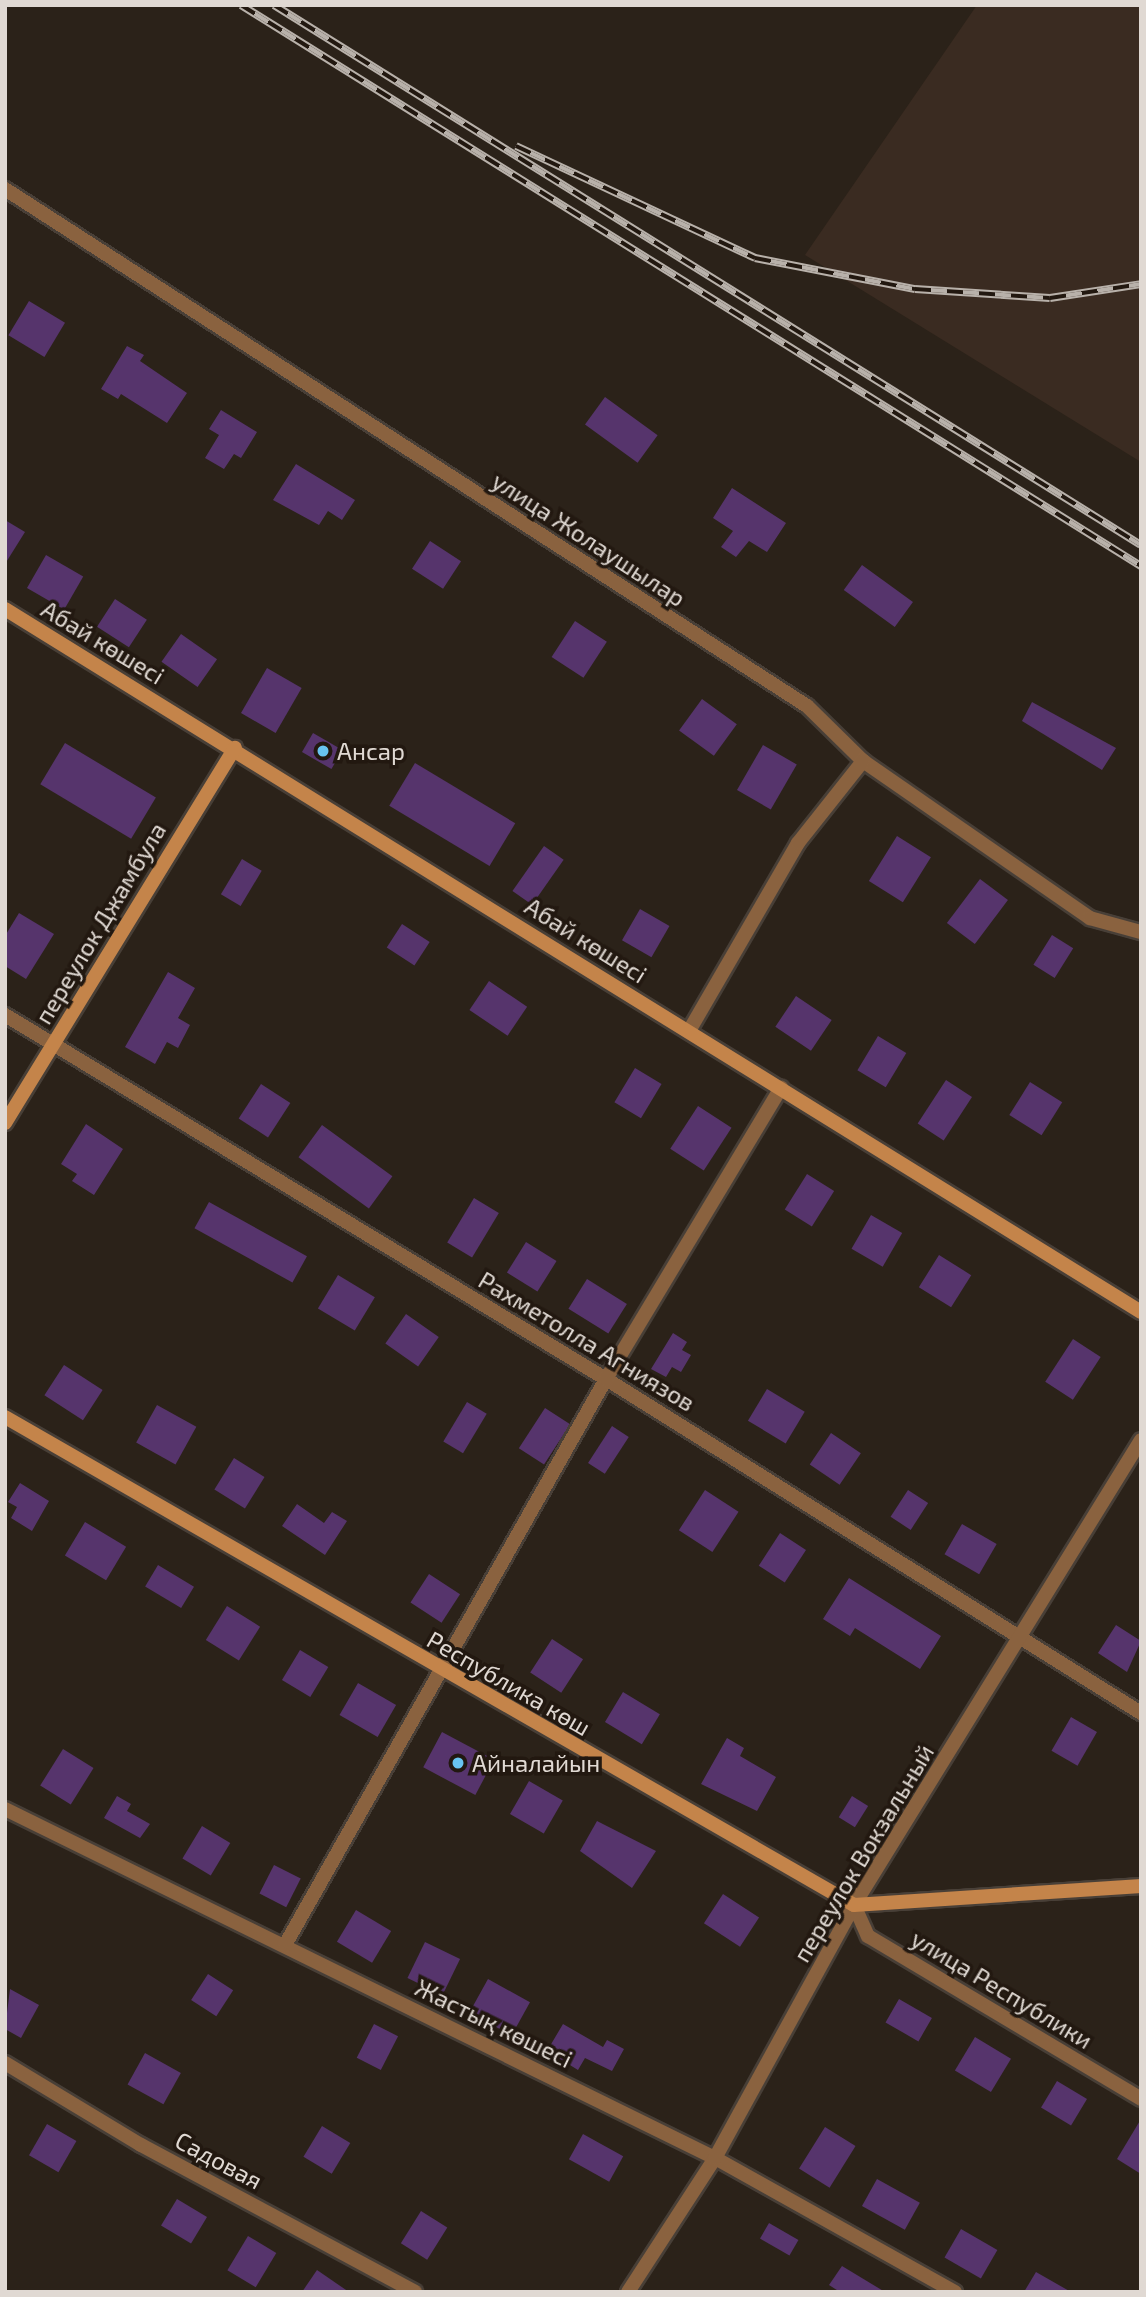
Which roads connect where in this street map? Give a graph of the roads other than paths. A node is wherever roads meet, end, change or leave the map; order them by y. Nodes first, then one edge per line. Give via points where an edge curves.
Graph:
1 (5, 189) edge
2 (5, 609) edge
3 (234, 748) junction
4 (863, 761) junction
5 (1141, 932) edge
6 (5, 1015) edge
7 (689, 1031) junction
8 (53, 1045) junction
9 (781, 1088) junction
10 (5, 1123) edge
11 (1141, 1312) edge
12 (606, 1379) junction
13 (5, 1417) edge
14 (1141, 1440) edge
15 (1021, 1637) junction
16 (439, 1670) junction
17 (1141, 1713) edge
18 (5, 1809) edge
19 (1141, 1886) edge
20 (854, 1905) junction
21 (285, 1945) junction
22 (5, 2063) edge
23 (1141, 2099) edge
24 (715, 2158) junction
25 (415, 2292) edge
26 (628, 2292) edge
27 (955, 2292) edge

1 - 4 street, улица Жолаушылар via 807,706
2 - 3 main road, Абай көшесі
3 - 7 main road, Абай көшесі
3 - 8 main road, переулок Джамбула
4 - 5 street, улица Жолаушылар via 1090,918
4 - 7 street via 798,843
6 - 8 street, Рахметолла Агниязов
7 - 9 main road, Абай көшесі
8 - 10 main road, переулок Джамбула
8 - 12 street, Рахметолла Агниязов
9 - 11 main road, Абай көшесі
9 - 12 street
12 - 15 street, Рахметолла Агниязов
12 - 16 street
13 - 16 main road, Республика көш
14 - 15 street, переулок Вокзальный
15 - 17 street, Рахметолла Агниязов
15 - 20 street, переулок Вокзальный
16 - 20 main road, Республика көш
16 - 21 street
18 - 21 street, Жастық көшесі
19 - 20 main road
20 - 23 street, улица Республики via 869,1936
20 - 24 street, переулок Вокзальный
21 - 24 street, Жастық көшесі
22 - 25 street, Садовая via 141,2145
24 - 26 street, переулок Вокзальный
24 - 27 street, Жастық көшесі

